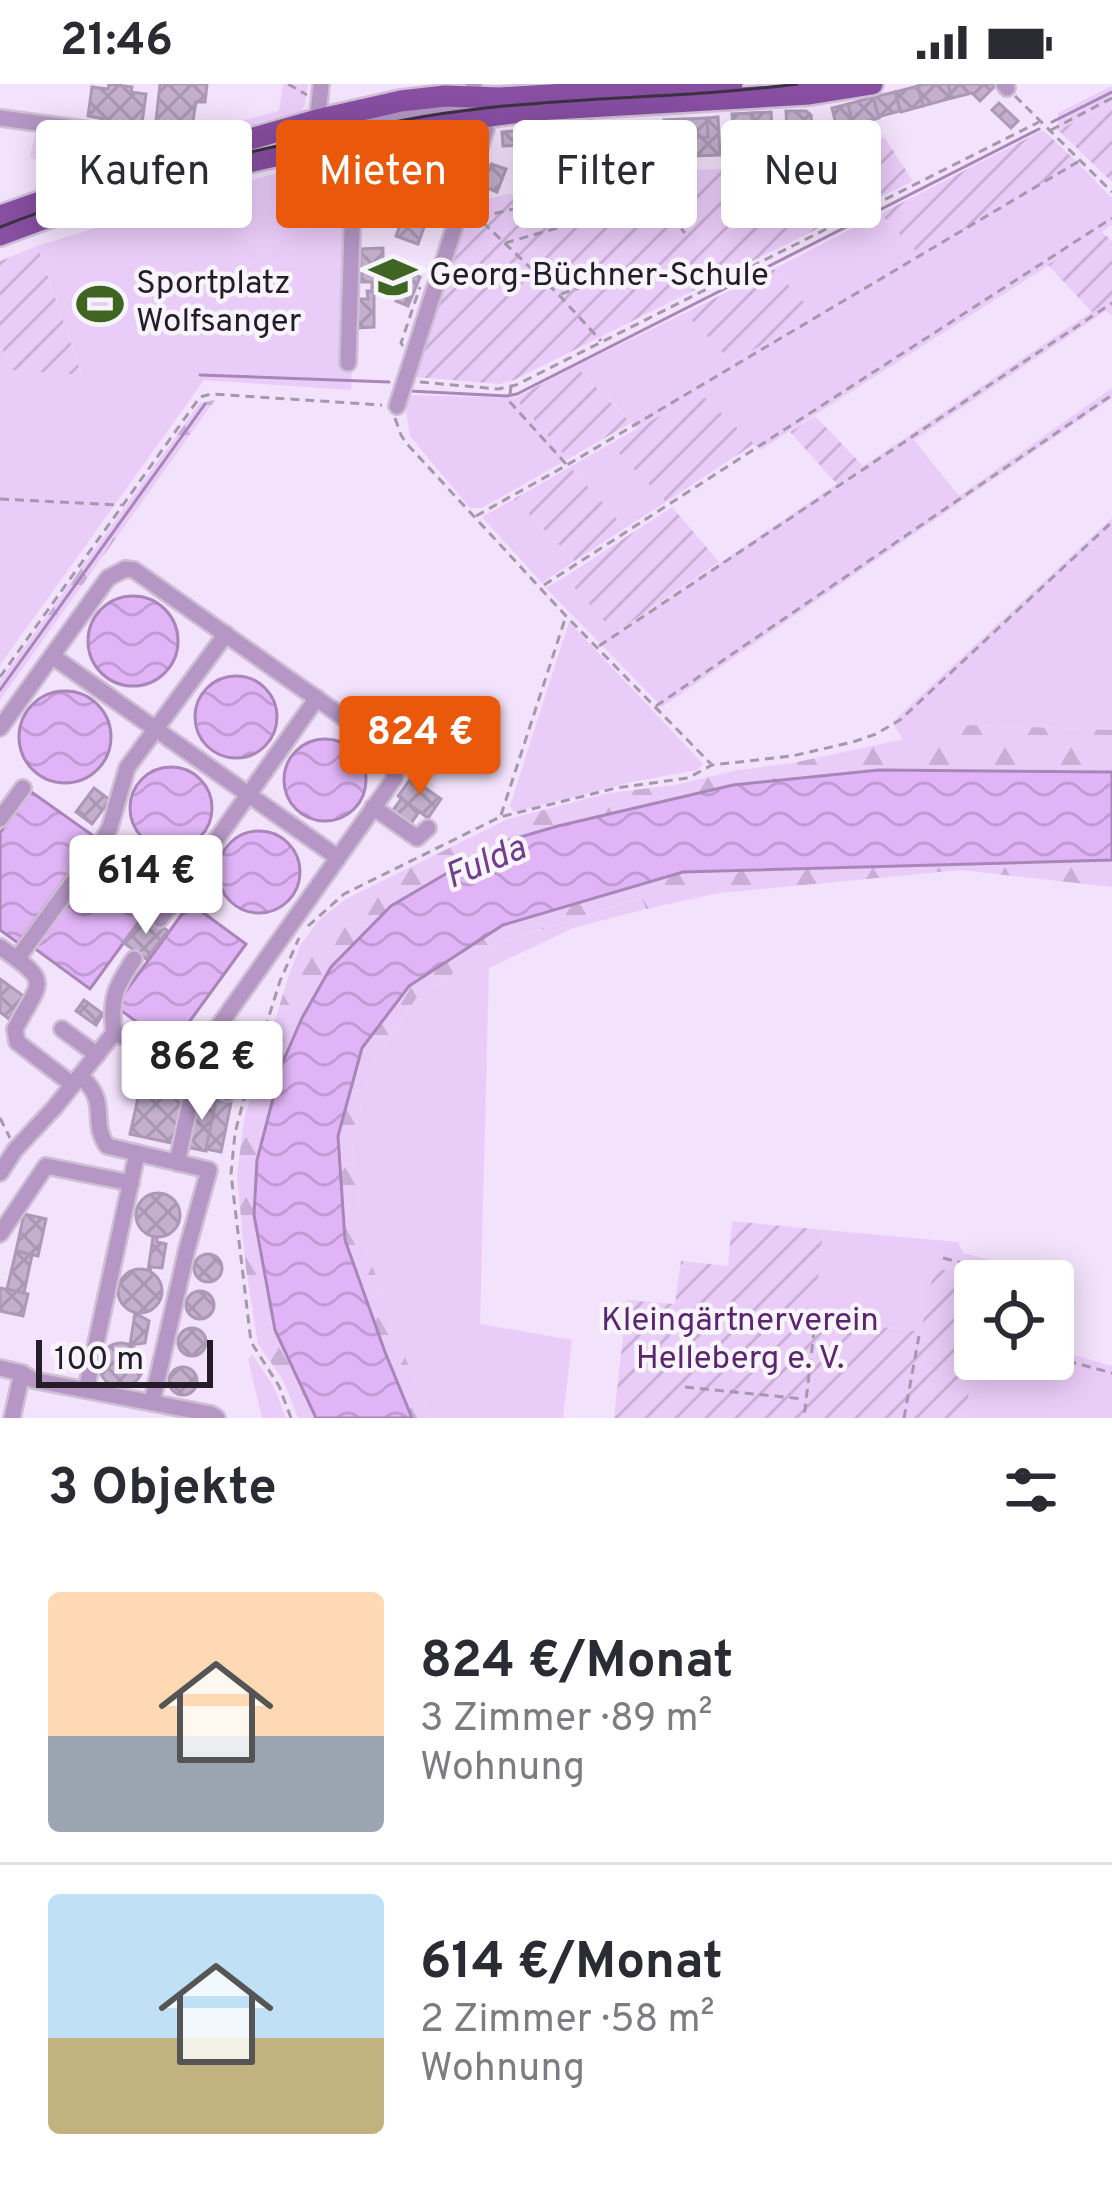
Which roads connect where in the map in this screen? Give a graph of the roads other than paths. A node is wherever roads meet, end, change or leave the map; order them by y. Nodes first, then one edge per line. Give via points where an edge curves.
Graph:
1 (732, 84) edge
2 (872, 84) edge
3 (592, 88) edge
4 (315, 90) edge
5 (473, 101) edge
6 (0, 118) edge
7 (324, 120) edge
8 (344, 120) edge
9 (408, 120) edge
10 (36, 123) edge
11 (276, 138) edge
12 (276, 156) edge
13 (0, 215) edge
14 (352, 228) edge
15 (454, 228) edge
16 (0, 235) edge
17 (348, 363) dead end
18 (397, 406) road end
19 (226, 634) junction
20 (52, 656) junction
21 (316, 698) junction
22 (0, 728) edge
23 (156, 730) junction
24 (23, 788) dead end
25 (248, 794) junction
26 (374, 807) junction
27 (0, 819) edge
28 (428, 828) dead end
29 (338, 857) junction
30 (160, 919) dead end
31 (0, 946) edge
32 (17, 958) junction
33 (134, 959) dead end
34 (62, 1029) dead end
35 (114, 1033) junction
36 (97, 1055) junction
37 (198, 1066) junction
38 (76, 1080) junction
39 (227, 1094) dead end
40 (137, 1153) junction
41 (177, 1162) junction
42 (0, 1173) edge
43 (130, 1183) junction
44 (0, 1234) edge
45 (0, 1368) edge
46 (22, 1373) junction
47 (86, 1390) junction
48 (152, 1402) junction
49 (186, 1414) edge
50 (14, 1418) edge
51 (217, 1418) edge

1 - 3 main road
2 - 5 main road via 536,110
3 - 5 main road
4 - 7 street
5 - 8 main road via 400,101
5 - 9 main road
6 - 10 street
11 - 13 main road via 89,184
12 - 16 main road via 130,190
14 - 17 street
15 - 18 street
19 - 20 street via 125,569 108,578
19 - 21 street
19 - 23 street
20 - 22 street
20 - 23 street
21 - 25 street
21 - 26 street via 390,754 394,778
23 - 25 street
23 - 32 street via 127,768 100,845
24 - 27 street
25 - 29 street
25 - 30 street
26 - 28 street via 418,838
26 - 29 street
29 - 37 street
31 - 32 street
32 - 38 street via 38,991 15,1029 17,1042
33 - 35 street via 115,987
34 - 36 street
35 - 36 street
35 - 37 street
36 - 38 street
37 - 39 street
37 - 41 street
38 - 40 street via 97,1094 103,1143
38 - 42 street
40 - 41 street
40 - 43 street
41 - 48 street via 209,1170
43 - 44 street via 46,1166
43 - 47 street
45 - 46 street
46 - 47 street
46 - 50 street
47 - 48 street
48 - 49 street
49 - 51 street

